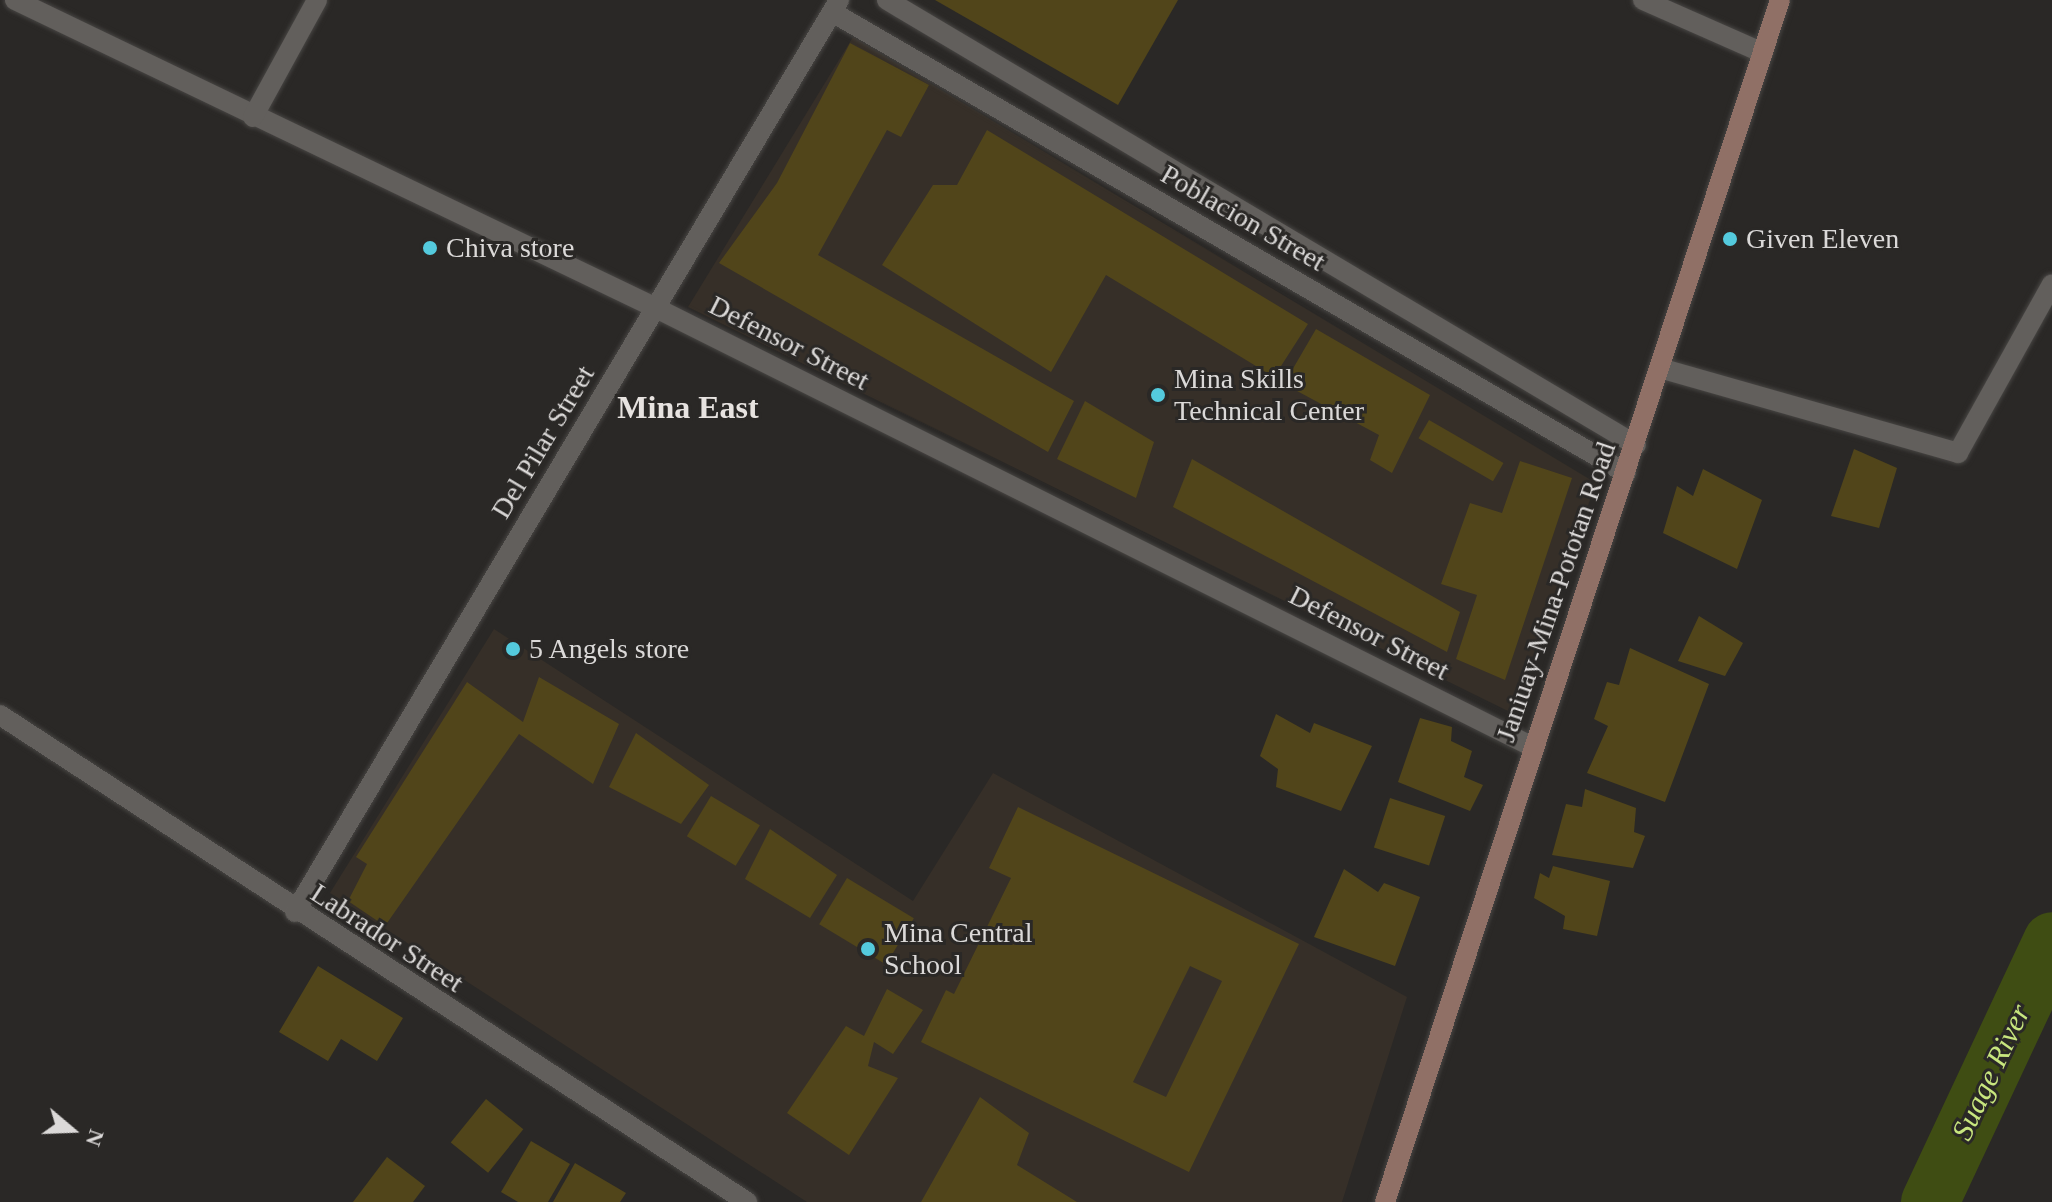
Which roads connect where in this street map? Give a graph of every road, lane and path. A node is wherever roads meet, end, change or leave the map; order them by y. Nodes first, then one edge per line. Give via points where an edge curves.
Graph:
1 (15, 0) edge
2 (317, 0) edge
3 (887, 0) edge
4 (1643, 0) edge
5 (1780, 0) edge
6 (835, 6) edge
7 (1763, 53) junction
8 (253, 117) junction
9 (2052, 284) edge
10 (656, 308) junction
11 (1660, 368) junction
12 (1636, 445) junction
13 (1626, 473) junction
14 (0, 715) edge
15 (1533, 747) junction
16 (295, 912) junction
17 (747, 1202) edge
18 (1385, 1202) edge

1 - 8 street, Defensor Street
2 - 8 street
3 - 12 street, Poblacion Street
4 - 7 street
5 - 7 main road, Janiuay-Mina-Pototan Road
6 - 10 street, Del Pilar Street
6 - 13 street, Poblacion Street
7 - 11 main road, Janiuay-Mina-Pototan Road
8 - 10 street, Defensor Street
9 - 11 street via 1958,453
10 - 15 street, Defensor Street
10 - 16 street, Del Pilar Street
11 - 12 main road, Janiuay-Mina-Pototan Road
12 - 13 main road, Janiuay-Mina-Pototan Road
13 - 15 main road, Janiuay-Mina-Pototan Road
14 - 16 street, Labrador Street
15 - 18 main road, Janiuay-Mina-Pototan Road
16 - 17 street, Labrador Street

